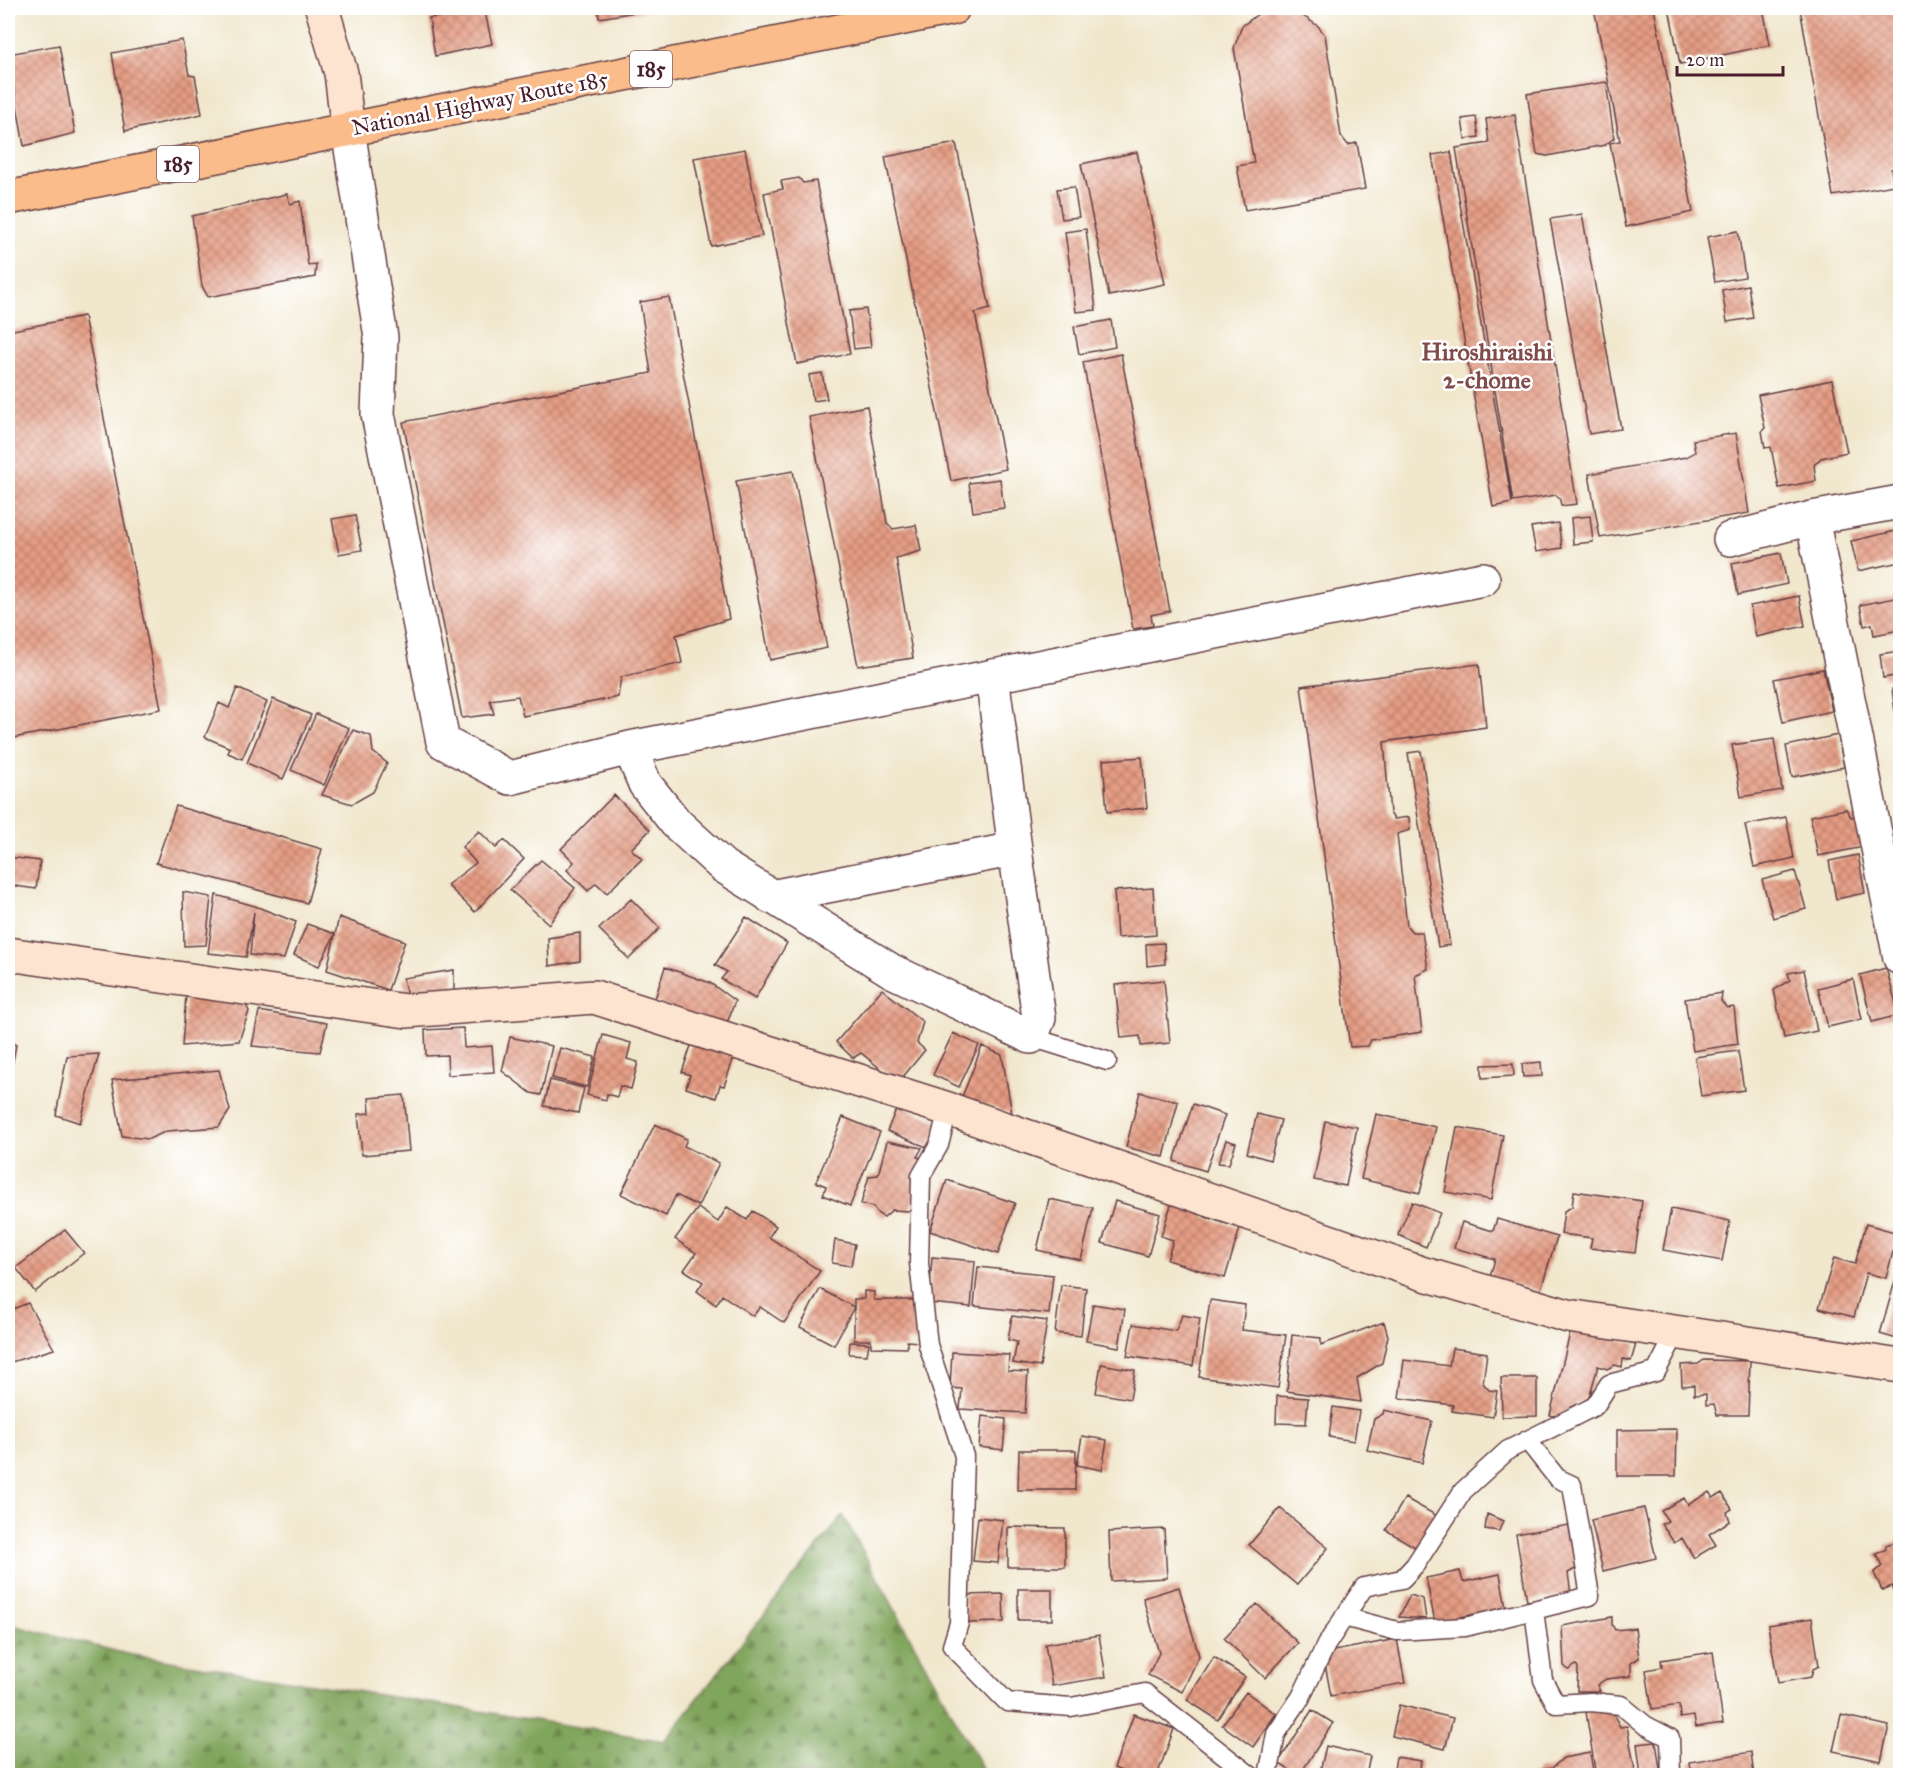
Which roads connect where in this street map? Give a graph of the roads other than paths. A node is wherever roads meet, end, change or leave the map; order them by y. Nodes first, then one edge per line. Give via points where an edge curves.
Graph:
1 (322, 8) edge
2 (953, 8) edge
3 (348, 130) junction
4 (8, 198) edge
5 (1900, 502) edge
6 (1812, 518) junction
7 (1730, 538) dead end
8 (1483, 579) dead end
9 (992, 676) junction
10 (630, 748) junction
11 (1016, 849) junction
12 (771, 897) junction
13 (8, 954) edge
14 (1900, 958) edge
15 (1030, 1037) junction
16 (1107, 1061) dead end
17 (948, 1109) junction
18 (1677, 1331) junction
19 (1900, 1366) edge
20 (1527, 1440) junction
21 (1534, 1610) junction
22 (1344, 1617) junction
23 (1251, 1776) edge
24 (1268, 1776) edge
25 (1671, 1776) edge

1 - 3 street via 340,74
2 - 3 highway, National Highway Route 185 / 185
3 - 4 highway, National Highway Route 185 / 185
3 - 10 street via 381,337 378,414 442,742 510,778
5 - 6 street
6 - 7 street
6 - 14 street
8 - 9 street
9 - 10 street
9 - 11 street
10 - 12 street via 645,784 676,823 723,866
11 - 12 street
11 - 15 street via 1040,1018
12 - 15 street via 892,971
13 - 17 street via 406,1011 594,997
15 - 16 lane
17 - 18 street via 1421,1273 1568,1316
17 - 23 lane via 939,1145 921,1176 919,1263 928,1345 964,1456 959,1623 952,1646 1007,1702 1071,1707 1145,1693
18 - 19 street
18 - 20 lane via 1656,1372 1609,1384 1595,1406
20 - 21 lane via 1557,1478 1572,1485 1590,1596
20 - 22 lane via 1508,1450 1463,1491 1402,1579 1364,1587
21 - 22 lane via 1465,1627 1397,1631
21 - 25 lane via 1543,1680 1556,1704 1621,1705 1645,1725 1670,1738
22 - 24 lane via 1301,1697 1276,1734

